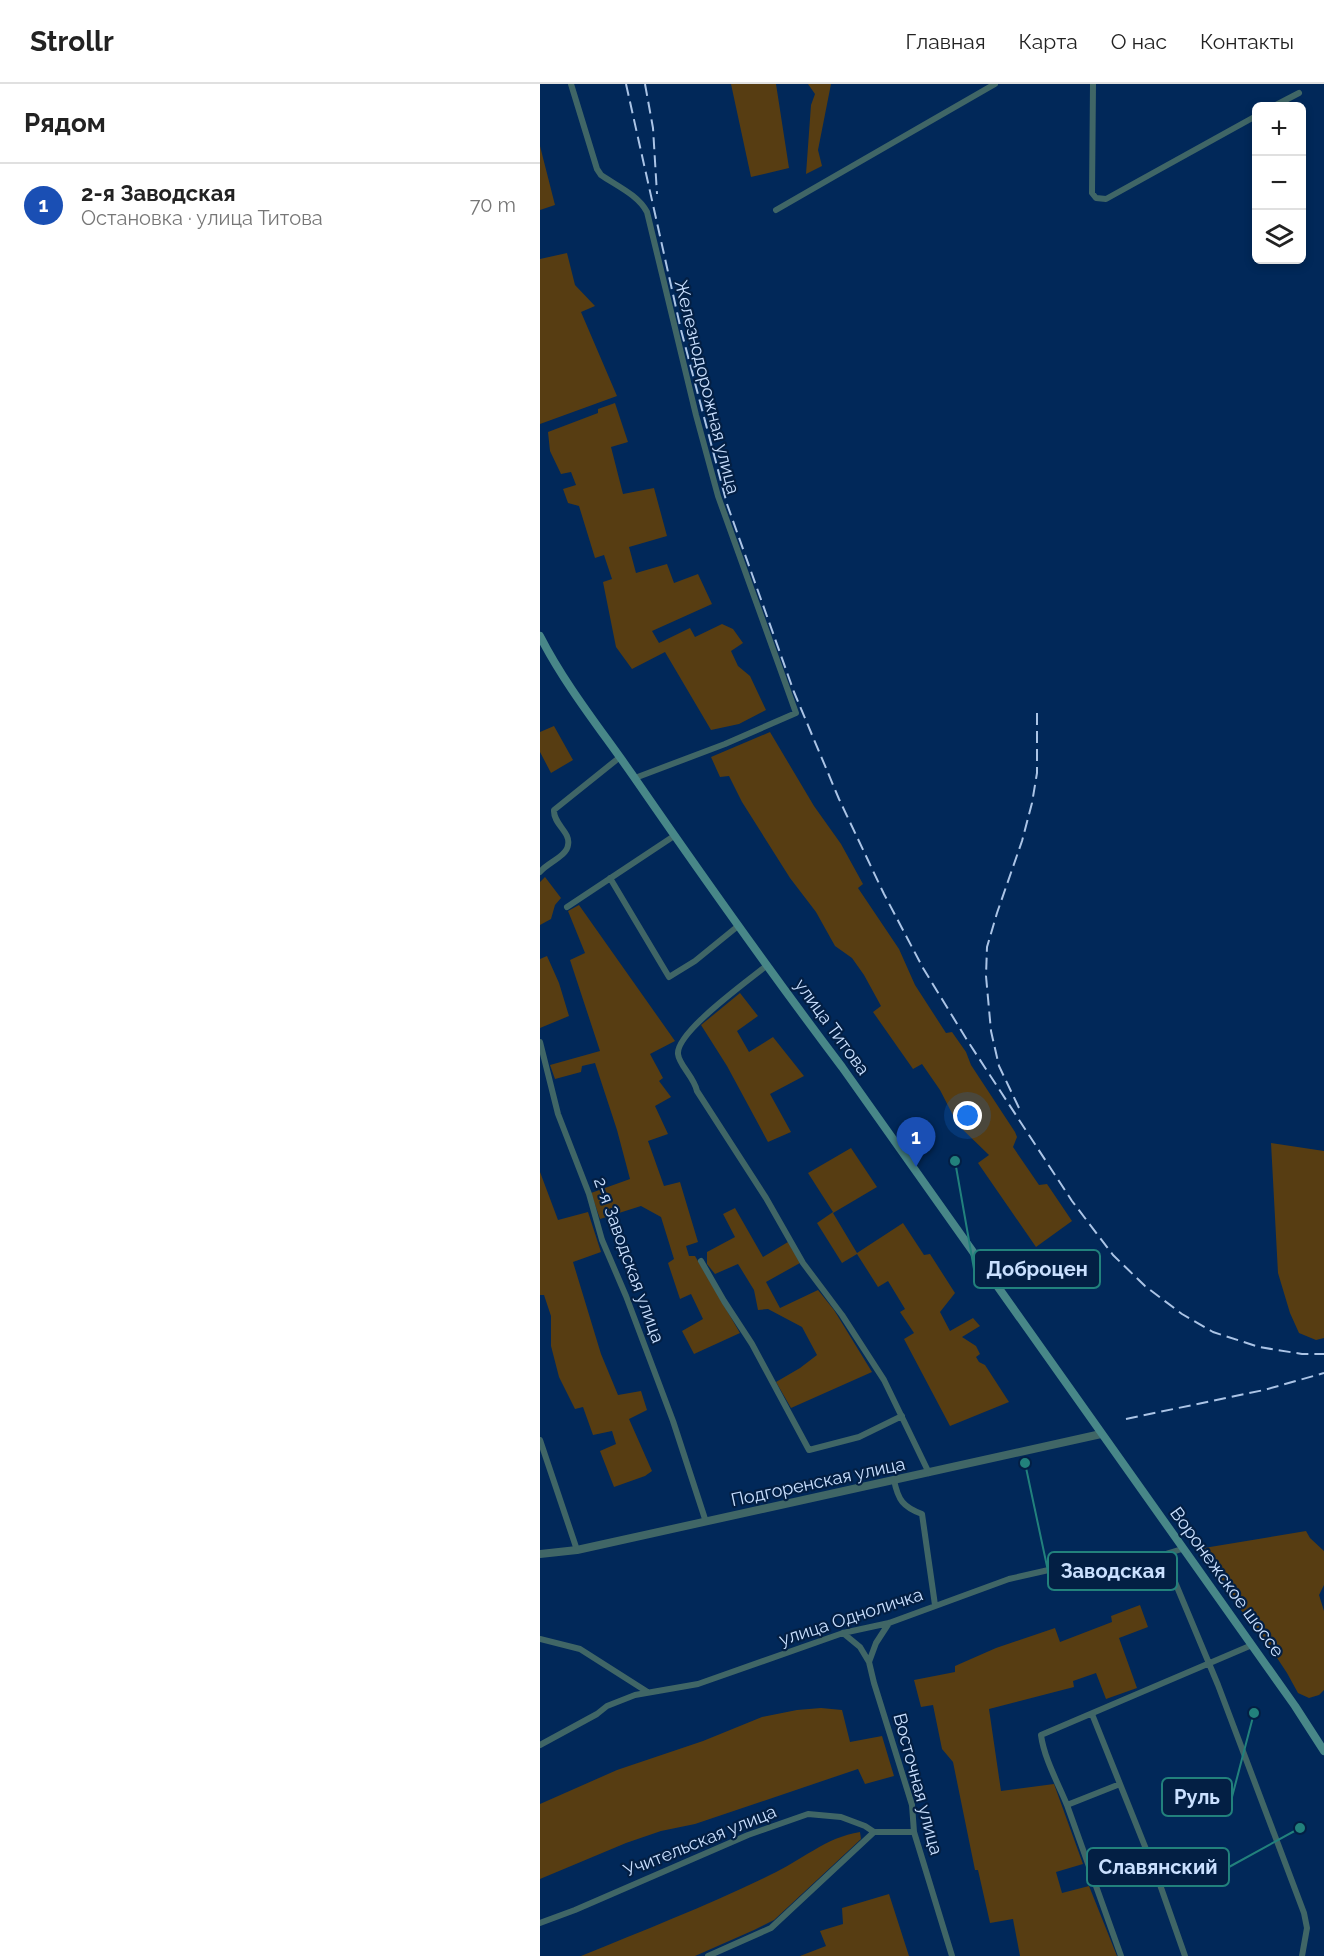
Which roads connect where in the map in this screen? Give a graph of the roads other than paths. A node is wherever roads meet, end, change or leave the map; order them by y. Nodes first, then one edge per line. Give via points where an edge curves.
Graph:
1 (571, 84) edge
2 (995, 84) edge
3 (1093, 84) edge
4 (1299, 93) dead end
5 (1282, 102) edge
6 (1252, 119) edge
7 (776, 210) dead end
8 (540, 636) edge
9 (620, 757) junction
10 (634, 778) junction
11 (674, 836) junction
12 (540, 872) edge
13 (610, 878) junction
14 (567, 907) dead end
15 (738, 926) junction
16 (766, 966) junction
17 (540, 1042) edge
18 (701, 1261) dead end
19 (902, 1416) junction
20 (1101, 1434) junction
21 (540, 1440) edge
22 (929, 1473) junction
23 (894, 1480) junction
24 (706, 1522) junction
25 (1182, 1549) junction
26 (577, 1550) junction
27 (540, 1554) edge
28 (1159, 1556) junction
29 (935, 1605) junction
30 (889, 1623) junction
31 (843, 1633) junction
32 (540, 1639) edge
33 (1252, 1645) junction
34 (869, 1662) junction
35 (1209, 1665) junction
36 (646, 1691) junction
37 (1092, 1714) junction
38 (540, 1745) edge
39 (1324, 1751) edge
40 (1120, 1784) junction
41 (1066, 1805) junction
42 (874, 1832) junction
43 (914, 1832) junction
44 (540, 1923) edge
45 (708, 1956) edge
46 (952, 1956) edge
47 (1121, 1956) edge
48 (1185, 1956) edge
49 (1302, 1956) edge

1 - 10 street, Железнодорожная улица via 597,169 647,212 718,496 796,713
2 - 7 street
3 - 6 street via 1092,193 1096,198 1106,198
4 - 5 street
8 - 9 main road, улица Титова
9 - 10 main road, улица Титова
9 - 12 street via 554,810 569,845
10 - 11 main road, улица Титова
11 - 13 street
11 - 15 main road, улица Титова
13 - 14 street
13 - 15 street via 669,976
15 - 16 main road, улица Титова
16 - 19 street via 692,1028 678,1047 678,1057 803,1263 884,1380
16 - 20 main road, улица Титова via 842,1067
17 - 24 street, 2-я Заводская улица via 558,1114 673,1421
18 - 19 street via 752,1344 809,1450 859,1437
19 - 22 street
20 - 22 street, Подгоренская улица
20 - 25 main road, Воронежское шоссе
21 - 26 street
22 - 23 street, Подгоренская улица
23 - 24 street, Подгоренская улица
23 - 29 street via 897,1497 912,1511 922,1514
24 - 26 street, Подгоренская улица
25 - 28 street, улица Одноличка
25 - 33 main road, Воронежское шоссе
26 - 27 street, Подгоренская улица
28 - 29 street, улица Одноличка via 1053,1569 1009,1579
28 - 35 street via 1170,1570
29 - 30 street, улица Одноличка
30 - 31 street, улица Одноличка
30 - 34 street
31 - 34 street via 860,1647
31 - 36 street, улица Одноличка via 698,1684
32 - 36 street via 579,1649
33 - 35 street
33 - 39 main road, Воронежское шоссе
34 - 43 street, Восточная улица via 912,1805
35 - 37 street
35 - 49 street via 1304,1913 1307,1928
36 - 38 street, улица Одноличка via 607,1706
37 - 40 street
37 - 41 street via 1041,1735
40 - 41 street
40 - 48 street
41 - 47 street
42 - 43 street, Учительская улица
42 - 44 street, Учительская улица via 841,1817 808,1814 748,1835
42 - 45 street via 771,1928
43 - 46 street, Восточная улица

